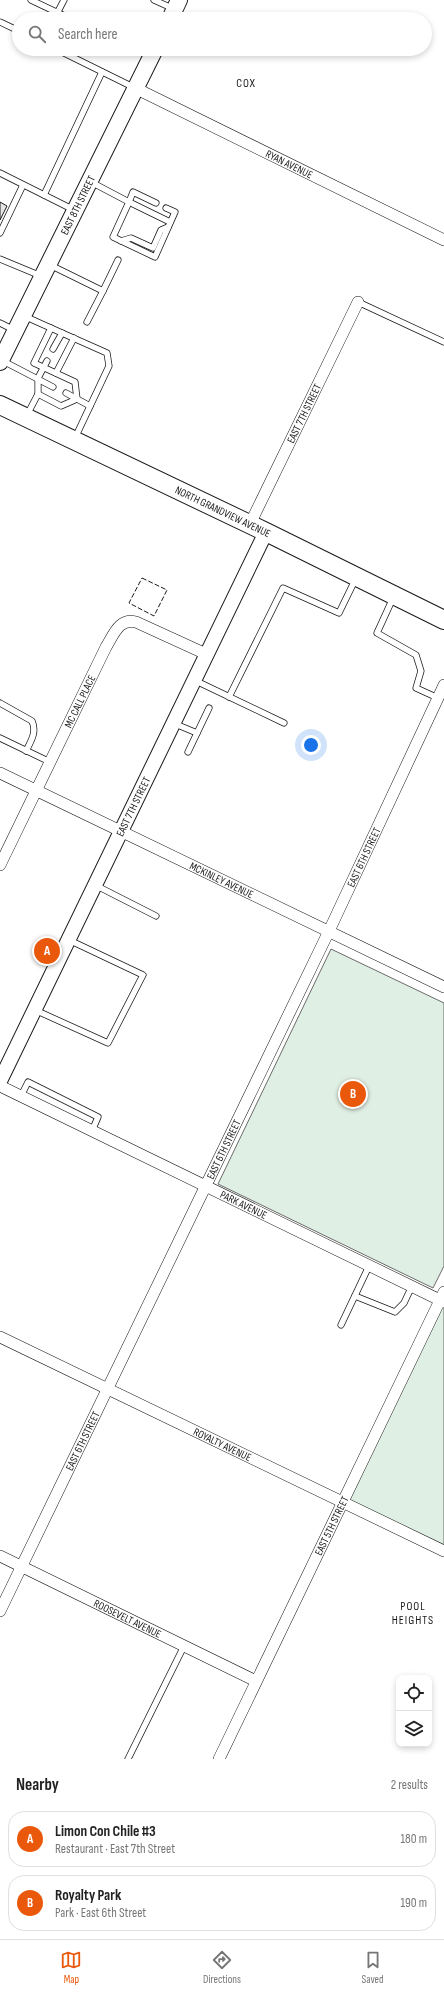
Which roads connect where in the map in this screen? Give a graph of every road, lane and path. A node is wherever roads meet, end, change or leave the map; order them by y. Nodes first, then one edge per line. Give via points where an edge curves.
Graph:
1 (31, 0) edge
2 (64, 0) edge
3 (154, 0) edge
4 (175, 10) edge
5 (57, 12) joint
6 (0, 22) edge
7 (12, 28) edge
8 (70, 56) edge
9 (151, 56) edge
10 (102, 72) junction
11 (135, 88) junction
12 (0, 173) edge
13 (89, 181) junction
14 (23, 185) junction
15 (44, 195) junction
16 (129, 202) junction
17 (156, 203) dead end
18 (166, 208) dead end
19 (74, 210) junction
20 (169, 225) junction
21 (0, 233) edge
22 (121, 240) junction
23 (444, 240) edge
24 (0, 259) edge
25 (118, 260) dead end
26 (45, 270) junction
27 (103, 291) junction
28 (358, 302) joint
29 (23, 316) junction
30 (87, 322) dead end
31 (0, 323) edge
32 (51, 328) junction
33 (16, 330) junction
34 (62, 333) junction
35 (74, 338) junction
36 (444, 342) edge
37 (53, 349) dead end
38 (0, 361) edge
39 (47, 361) dead end
40 (44, 367) junction
41 (56, 373) junction
42 (38, 378) junction
43 (53, 387) dead end
44 (66, 393) dead end
45 (38, 394) junction
46 (77, 399) junction
47 (0, 405) edge
48 (90, 406) junction
49 (26, 417) junction
50 (74, 441) junction
51 (250, 524) junction
52 (266, 532) junction
53 (356, 577) junction
54 (394, 596) junction
55 (444, 620) edge
56 (206, 654) junction
57 (193, 680) junction
58 (444, 685) edge
59 (229, 697) junction
60 (438, 698) junction
61 (0, 703) edge
62 (209, 708) dead end
63 (173, 723) junction
64 (284, 723) dead end
65 (197, 733) junction
66 (0, 738) edge
67 (26, 751) junction
68 (188, 752) dead end
69 (50, 762) junction
70 (0, 773) edge
71 (36, 790) junction
72 (121, 831) junction
73 (0, 865) edge
74 (95, 884) junction
75 (156, 916) dead end
76 (329, 931) junction
77 (68, 940) junction
78 (444, 987) edge
79 (34, 1010) junction
80 (0, 1081) edge
81 (0, 1086) edge
82 (21, 1097) junction
83 (92, 1131) junction
84 (206, 1186) junction
85 (369, 1266) junction
86 (412, 1286) junction
87 (355, 1296) junction
88 (443, 1298) edge
89 (341, 1325) dead end
90 (0, 1337) edge
91 (108, 1389) junction
92 (342, 1502) junction
93 (444, 1551) edge
94 (0, 1556) edge
95 (22, 1566) junction
96 (0, 1611) edge
97 (184, 1646) junction
98 (256, 1681) junction
99 (128, 1759) edge
100 (219, 1759) edge

1 - 5 lane
2 - 5 lane
3 - 4 lane
6 - 7 lane
8 - 10 lane
9 - 11 main road, EAST 8TH STREET
10 - 11 lane
10 - 15 lane
11 - 13 main road, EAST 8TH STREET
11 - 23 street, RYAN AVENUE
12 - 14 lane
13 - 16 lane
13 - 19 main road, EAST 8TH STREET
14 - 15 lane
14 - 21 lane
15 - 19 lane
16 - 17 lane via 133,192
16 - 20 lane
16 - 22 lane via 113,237
18 - 20 lane via 174,212
19 - 26 main road, EAST 8TH STREET
20 - 22 lane via 162,230 153,248 131,238
20 - 22 lane via 154,257
24 - 26 lane
25 - 27 lane
26 - 27 lane
26 - 29 main road, EAST 8TH STREET
27 - 30 lane
28 - 36 lane
28 - 51 street, EAST 7TH STREET
29 - 32 lane
29 - 33 main road, EAST 8TH STREET
31 - 33 lane
32 - 34 lane
32 - 40 lane via 34,363
33 - 38 main road, EAST 8TH STREET
34 - 35 lane
34 - 37 lane
35 - 41 lane
35 - 48 lane via 107,353 109,366
38 - 42 lane
39 - 40 lane
40 - 41 lane
40 - 42 lane
41 - 46 lane via 75,382
42 - 43 lane
42 - 45 lane
44 - 46 lane
45 - 46 lane via 61,406
45 - 49 lane
46 - 48 lane
47 - 49 main road, NORTH GRANDVIEW AVENUE
48 - 50 lane
49 - 50 main road, NORTH GRANDVIEW AVENUE
50 - 51 main road, NORTH GRANDVIEW AVENUE
51 - 52 main road, NORTH GRANDVIEW AVENUE
52 - 53 main road, NORTH GRANDVIEW AVENUE
52 - 56 street, EAST 7TH STREET
53 - 54 main road, NORTH GRANDVIEW AVENUE
53 - 59 lane via 338,613 283,588
54 - 55 main road, NORTH GRANDVIEW AVENUE
54 - 60 lane via 377,633 416,655 421,671 416,688
56 - 57 street, EAST 7TH STREET
56 - 69 street, MC CALL PLACE via 136,622 123,622 106,647
57 - 59 lane
57 - 63 street, EAST 7TH STREET
58 - 60 street, EAST 6TH STREET
59 - 64 lane
60 - 76 street, EAST 6TH STREET
61 - 67 lane via 32,721 34,734
62 - 65 lane
63 - 65 lane
63 - 72 street, EAST 7TH STREET
65 - 68 lane
66 - 67 lane
67 - 69 lane
69 - 71 street, MC CALL PLACE
70 - 71 street, MCKINLEY AVENUE
71 - 72 street, MCKINLEY AVENUE
71 - 73 street, MC CALL PLACE
72 - 74 street, EAST 7TH STREET
72 - 76 street, MCKINLEY AVENUE
74 - 75 lane
74 - 77 street, EAST 7TH STREET
76 - 78 street, MCKINLEY AVENUE
76 - 84 street, EAST 6TH STREET
77 - 79 street, EAST 7TH STREET
77 - 79 lane via 142,975 108,1043
79 - 80 street, EAST 7TH STREET
81 - 82 street, PARK AVENUE
82 - 83 street, PARK AVENUE
82 - 83 lane via 28,1082 98,1117
83 - 84 street, PARK AVENUE
84 - 85 street, PARK AVENUE
84 - 91 street, EAST 6TH STREET
85 - 86 street, PARK AVENUE
85 - 87 lane
86 - 87 lane via 404,1304 395,1312
86 - 88 street, PARK AVENUE
87 - 89 lane
88 - 92 street, EAST 5TH STREET
90 - 91 street, ROYALTY AVENUE
91 - 92 street, ROYALTY AVENUE
91 - 95 street, EAST 6TH STREET
92 - 93 street, ROYALTY AVENUE
92 - 98 street, EAST 5TH STREET
94 - 95 street, ROOSEVELT AVENUE
95 - 96 street, EAST 6TH STREET
95 - 97 street, ROOSEVELT AVENUE
97 - 98 street, ROOSEVELT AVENUE
97 - 99 lane
98 - 100 street, EAST 5TH STREET

